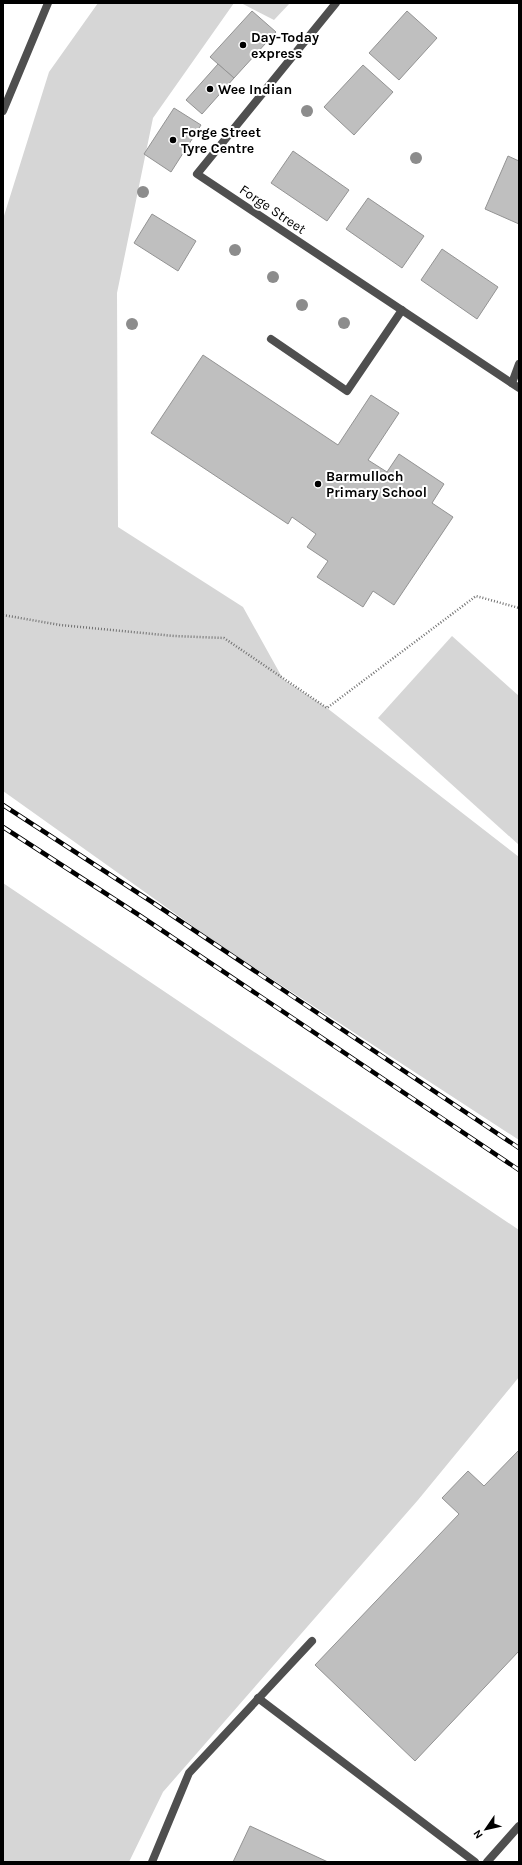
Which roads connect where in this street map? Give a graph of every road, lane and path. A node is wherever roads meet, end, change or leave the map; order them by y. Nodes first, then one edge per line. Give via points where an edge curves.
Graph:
1 (48, 3) edge
2 (336, 3) edge
3 (3, 112) edge
4 (402, 310) junction
5 (271, 339) dead end
6 (519, 364) edge
7 (515, 385) edge
8 (519, 608) edge
9 (3, 615) edge
10 (312, 1641) dead end
11 (258, 1698) junction
12 (519, 1826) edge
13 (152, 1862) edge
14 (475, 1862) edge
15 (487, 1862) edge

1 - 3 street
2 - 4 street, Forge Street via 197,174
4 - 5 street via 347,391
4 - 7 street, Forge Street
6 - 7 street
8 - 9 path via 476,596 327,708 224,638 60,625
10 - 11 street
11 - 13 street via 189,1773
11 - 14 street
12 - 15 street

